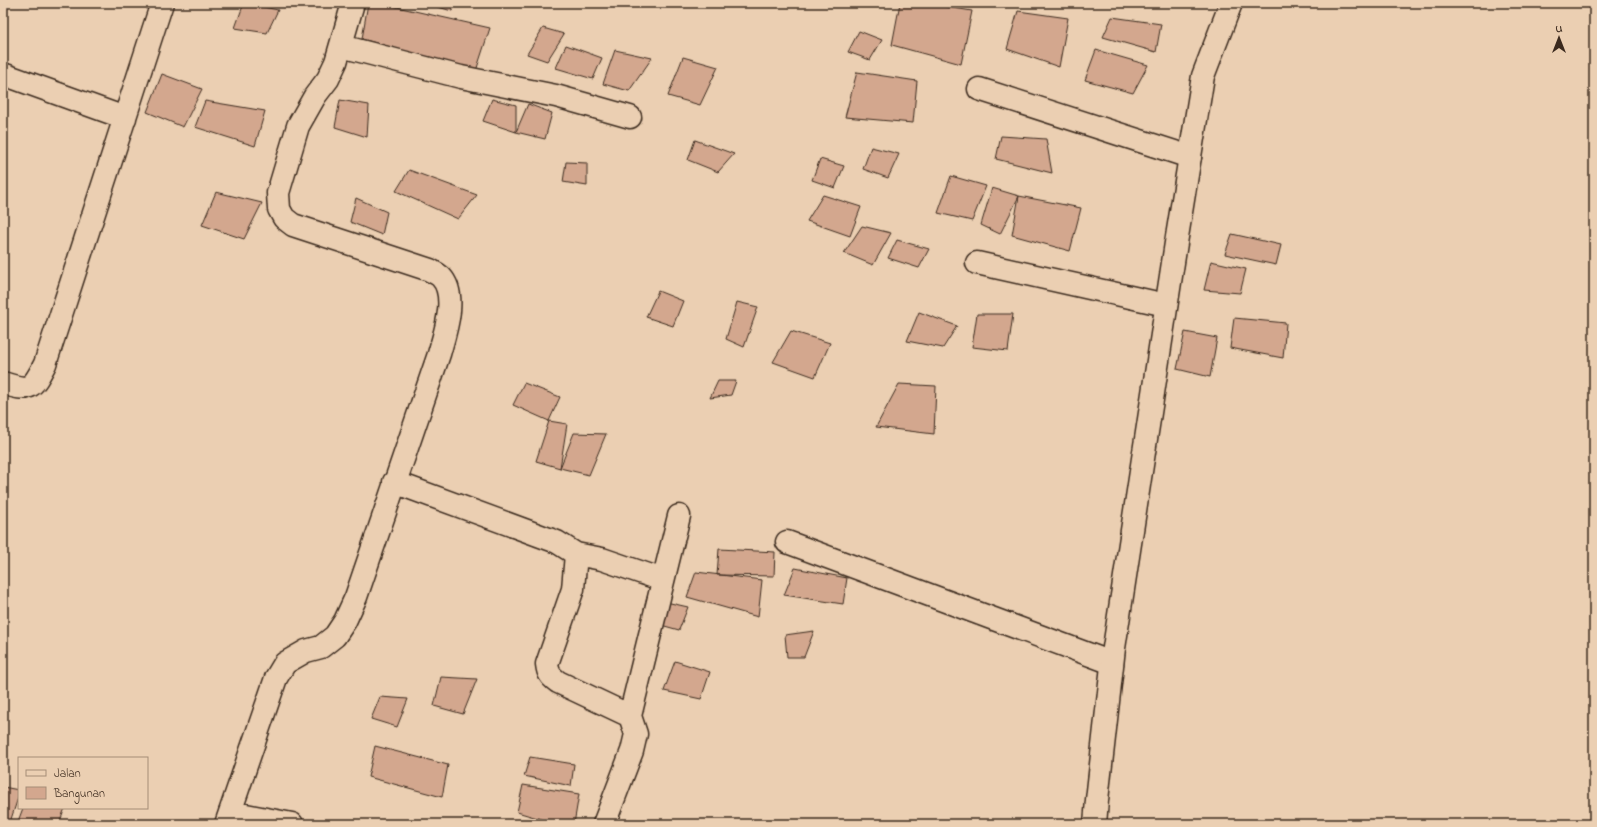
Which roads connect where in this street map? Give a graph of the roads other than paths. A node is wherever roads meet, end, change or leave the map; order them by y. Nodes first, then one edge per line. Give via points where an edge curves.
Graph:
1 (162, 3) edge
2 (353, 3) edge
3 (1231, 3) edge
4 (341, 46) junction
5 (3, 74) edge
6 (978, 89) dead end
7 (630, 117) dead end
8 (125, 118) junction
9 (1190, 157) junction
10 (977, 263) dead end
11 (1166, 305) junction
12 (3, 383) edge
13 (394, 482) junction
14 (679, 516) dead end
15 (786, 542) dead end
16 (576, 554) junction
17 (663, 580) junction
18 (1112, 663) junction
19 (630, 716) junction
20 (228, 818) edge
21 (292, 824) edge
22 (604, 824) edge
23 (1095, 824) edge

1 - 8 street
2 - 4 street
3 - 9 street via 1203,76
4 - 7 street via 461,77 556,96
4 - 13 street via 328,79 298,126 278,193 279,209 284,218 293,225 430,270 440,276 446,286 449,319
5 - 8 street
6 - 9 street
8 - 12 street via 45,364 29,387 19,388
9 - 11 street
10 - 11 street
11 - 18 street
13 - 16 street via 557,542
13 - 20 street via 356,596 345,621 335,636 321,647 306,650 285,663 276,678
14 - 17 street
15 - 18 street
16 - 17 street via 602,559
16 - 19 street via 573,589 547,664 548,671 558,682
17 - 19 street
18 - 23 street
19 - 22 street via 636,734 632,751
20 - 21 street

